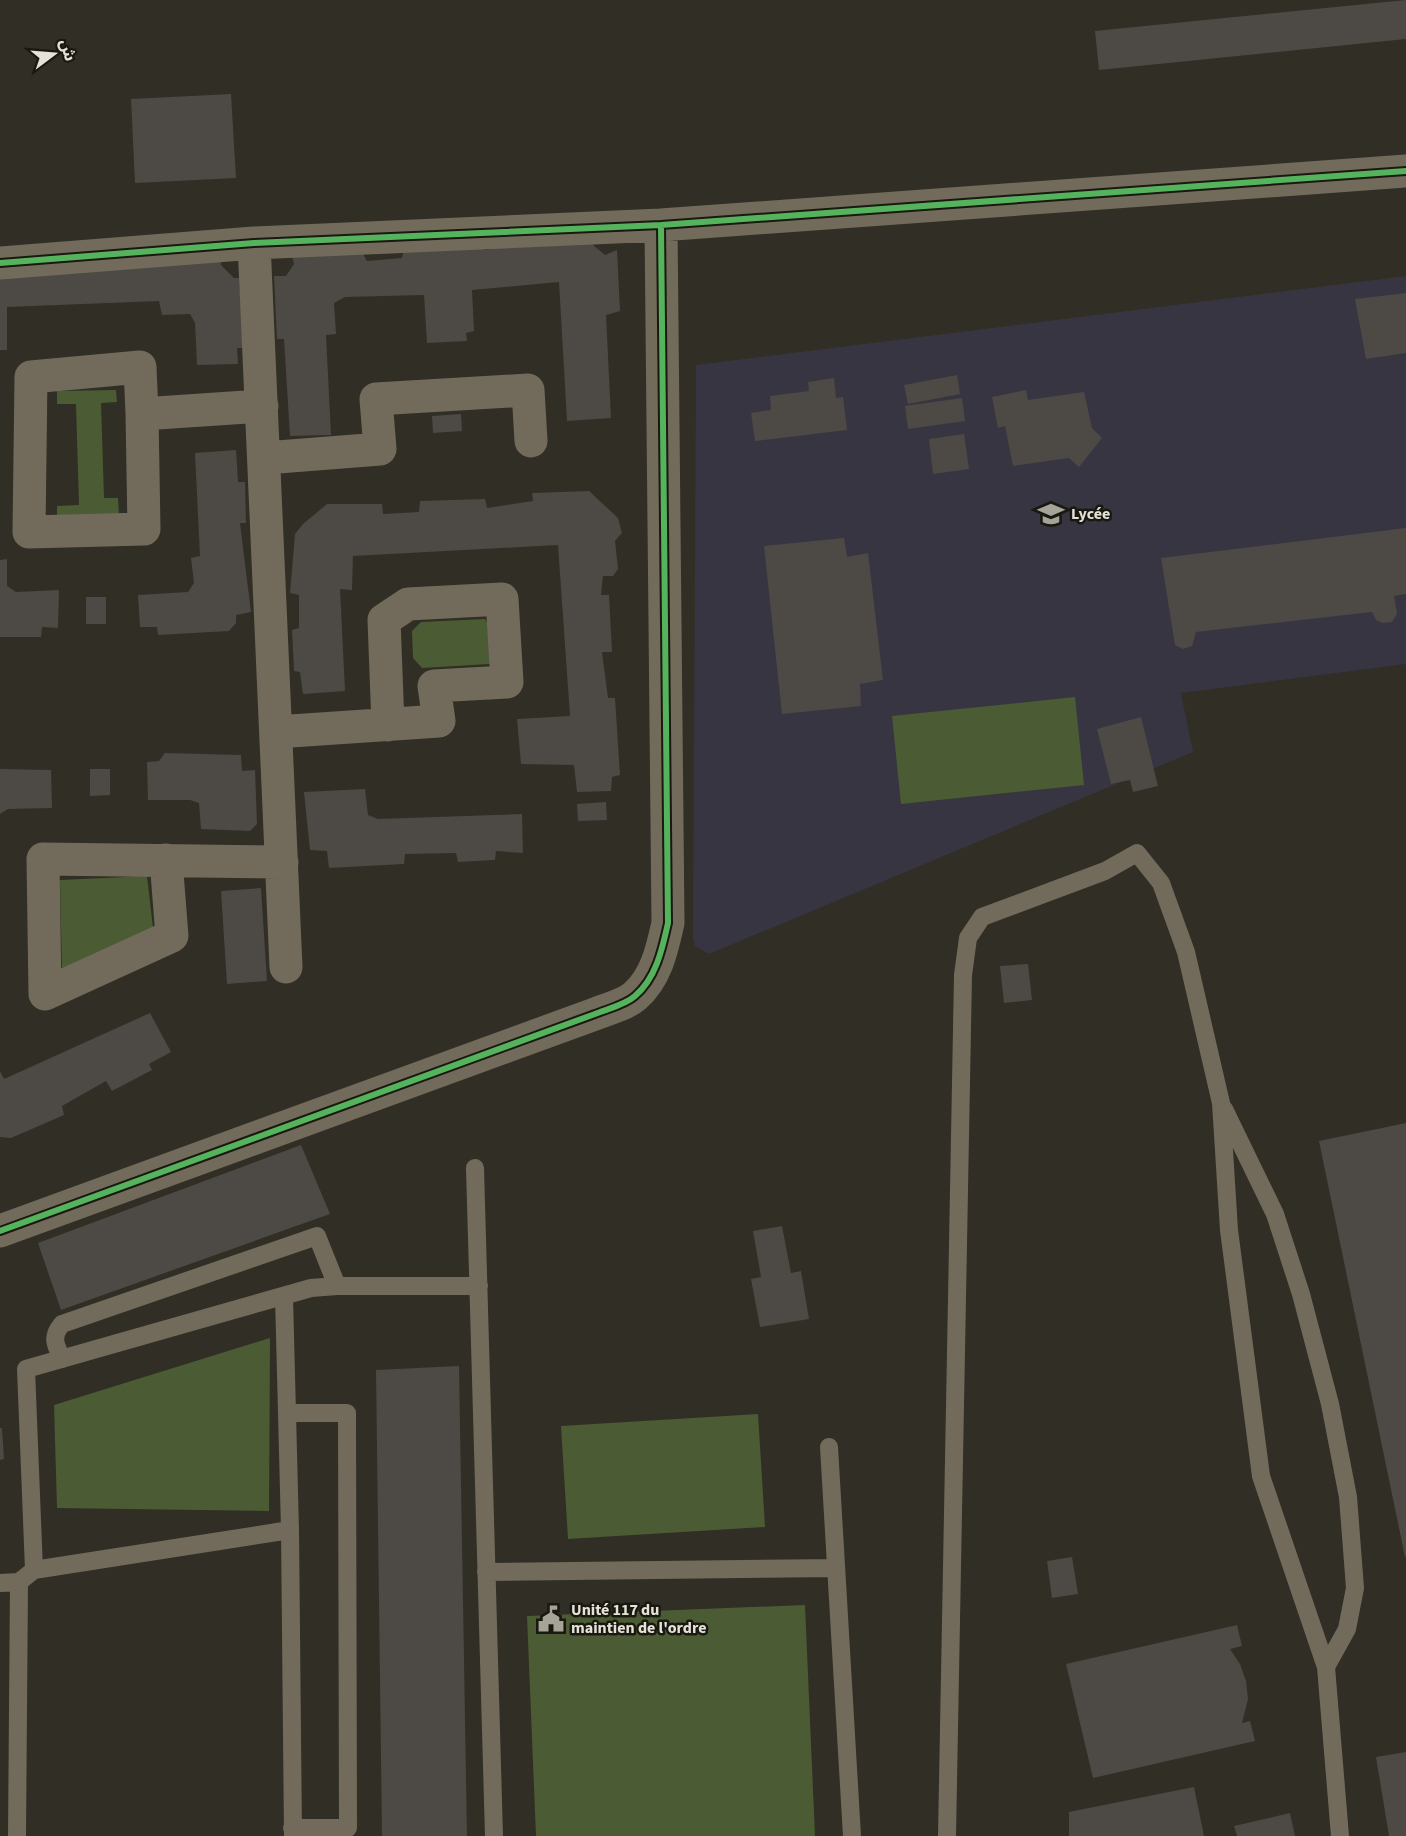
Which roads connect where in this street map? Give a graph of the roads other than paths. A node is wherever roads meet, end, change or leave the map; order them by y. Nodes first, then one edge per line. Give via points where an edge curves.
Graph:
1 (1406, 171) edge
2 (661, 225) junction
3 (254, 243) junction
4 (0, 263) edge
5 (262, 406) junction
6 (142, 414) junction
7 (531, 441) dead end
8 (264, 458) junction
9 (388, 725) junction
10 (276, 732) junction
11 (166, 860) junction
12 (282, 862) junction
13 (286, 967) dead end
14 (1221, 1103) junction
15 (475, 1168) dead end
16 (0, 1231) edge
17 (337, 1286) junction
18 (479, 1286) junction
19 (284, 1296) junction
20 (62, 1359) junction
21 (287, 1413) junction
22 (829, 1447) dead end
23 (290, 1530) junction
24 (836, 1568) junction
25 (34, 1570) junction
26 (486, 1572) junction
27 (19, 1582) junction
28 (0, 1583) edge
29 (1326, 1667) junction
30 (293, 1832) edge
31 (17, 1836) edge
32 (494, 1836) edge
33 (852, 1836) edge
34 (947, 1836) edge
35 (1340, 1836) edge

1 - 2 street
2 - 3 street
2 - 16 street via 668,923 659,959 648,982 633,998 595,1014
3 - 4 street
3 - 5 street
5 - 6 street
5 - 8 street
6 - 6 street via 144,529 29,532 31,377 140,368
7 - 8 street via 528,390 376,399 380,449
8 - 10 street
9 - 9 street via 384,620 408,604 502,599 507,682 434,686 439,721
9 - 10 street
10 - 12 street
11 - 11 street via 43,859 45,994 172,936
11 - 12 street
12 - 13 street
14 - 29 lane via 1229,1230 1262,1476
14 - 29 lane via 1275,1214 1301,1294 1330,1404 1348,1497 1354,1588 1347,1629
14 - 34 lane via 1186,952 1161,883 1137,853 1105,871 982,917 968,938 963,975
15 - 18 lane
17 - 18 lane
17 - 19 lane
17 - 20 lane via 317,1236 62,1324 55,1332 54,1343
18 - 26 lane
19 - 20 lane
19 - 21 lane
20 - 25 lane via 26,1369
21 - 23 lane
21 - 30 lane via 347,1413 348,1828
22 - 24 lane
23 - 25 lane
23 - 30 lane
24 - 26 lane
24 - 33 lane
25 - 27 lane
26 - 32 lane
27 - 28 lane
27 - 31 lane
29 - 35 lane

